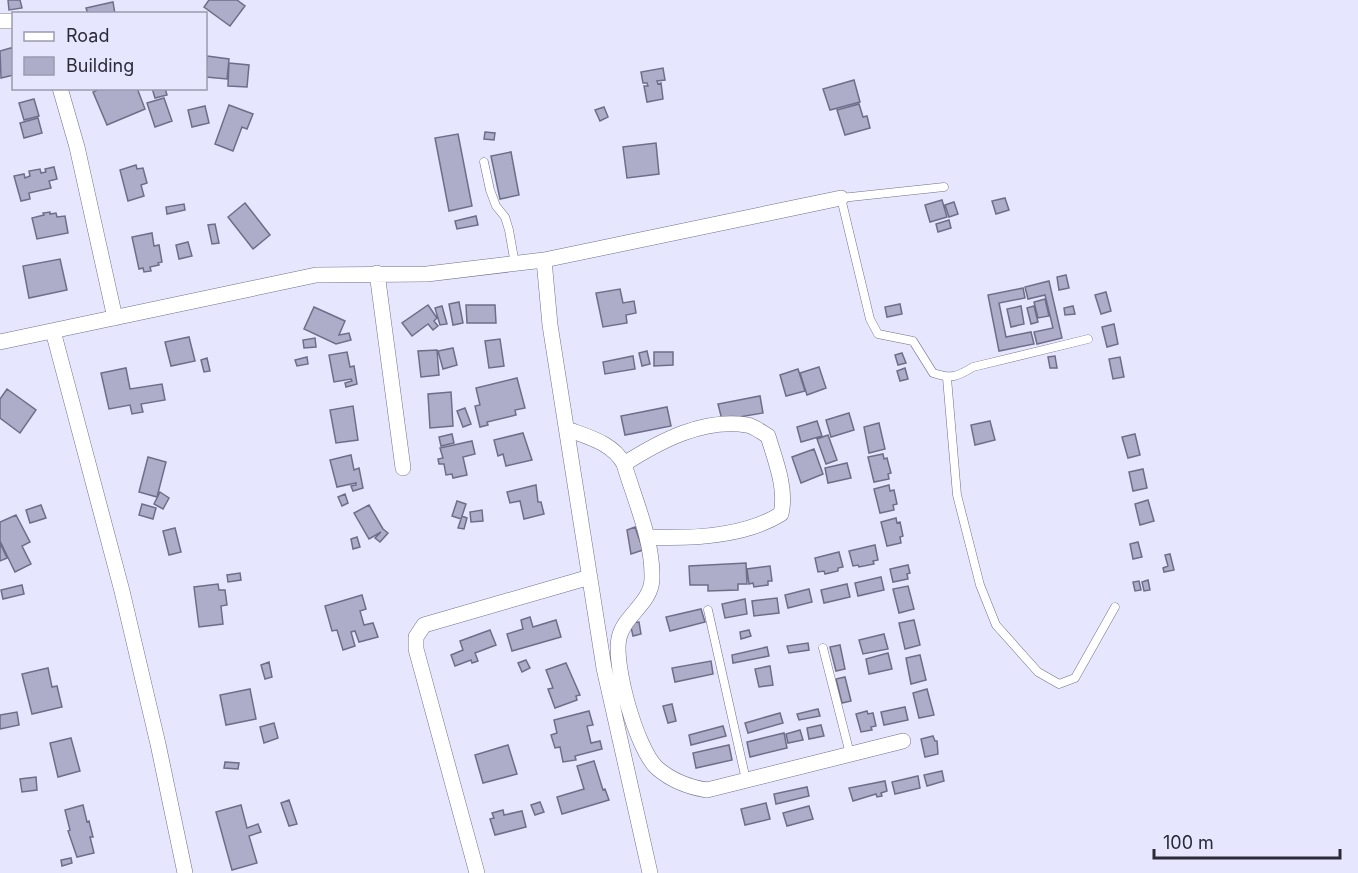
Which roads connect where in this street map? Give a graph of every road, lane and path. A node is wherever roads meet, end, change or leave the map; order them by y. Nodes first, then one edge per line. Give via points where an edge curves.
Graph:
1 (61, 90) edge
2 (484, 162) dead end
3 (944, 187) dead end
4 (841, 198) junction
5 (544, 260) junction
6 (515, 264) junction
7 (377, 273) junction
8 (115, 318) junction
9 (53, 331) junction
10 (1088, 339) dead end
11 (0, 342) edge
12 (947, 378) junction
13 (567, 429) junction
14 (624, 464) junction
15 (403, 468) dead end
16 (647, 537) junction
17 (590, 576) junction
18 (1115, 607) dead end
19 (708, 610) dead end
20 (824, 648) dead end
21 (903, 741) dead end
22 (850, 754) junction
23 (746, 780) junction
24 (185, 873) edge
25 (477, 873) edge
26 (650, 873) edge

1 - 8 street
2 - 6 lane via 496,206 509,230
3 - 4 lane
4 - 5 street
4 - 12 lane via 870,319 878,334 913,341 933,373
5 - 6 street
5 - 13 street
6 - 7 street via 427,274
7 - 8 street via 316,275
7 - 15 street
8 - 9 street
9 - 11 street
9 - 24 street via 122,591
10 - 12 lane via 973,367
12 - 18 lane via 957,495 980,585 996,625 1038,672 1059,684 1075,678
13 - 14 street via 610,447
13 - 17 street
14 - 16 street
14 - 16 street via 690,430 723,425 749,425 768,436 774,455 784,501 781,514 766,523 712,535
16 - 23 street via 652,581 648,596 626,622 618,654 640,741 656,767 686,787 707,790
17 - 25 street via 423,625 416,637 416,649
17 - 26 street via 612,707
19 - 23 lane
20 - 22 lane
21 - 22 street
22 - 23 street

